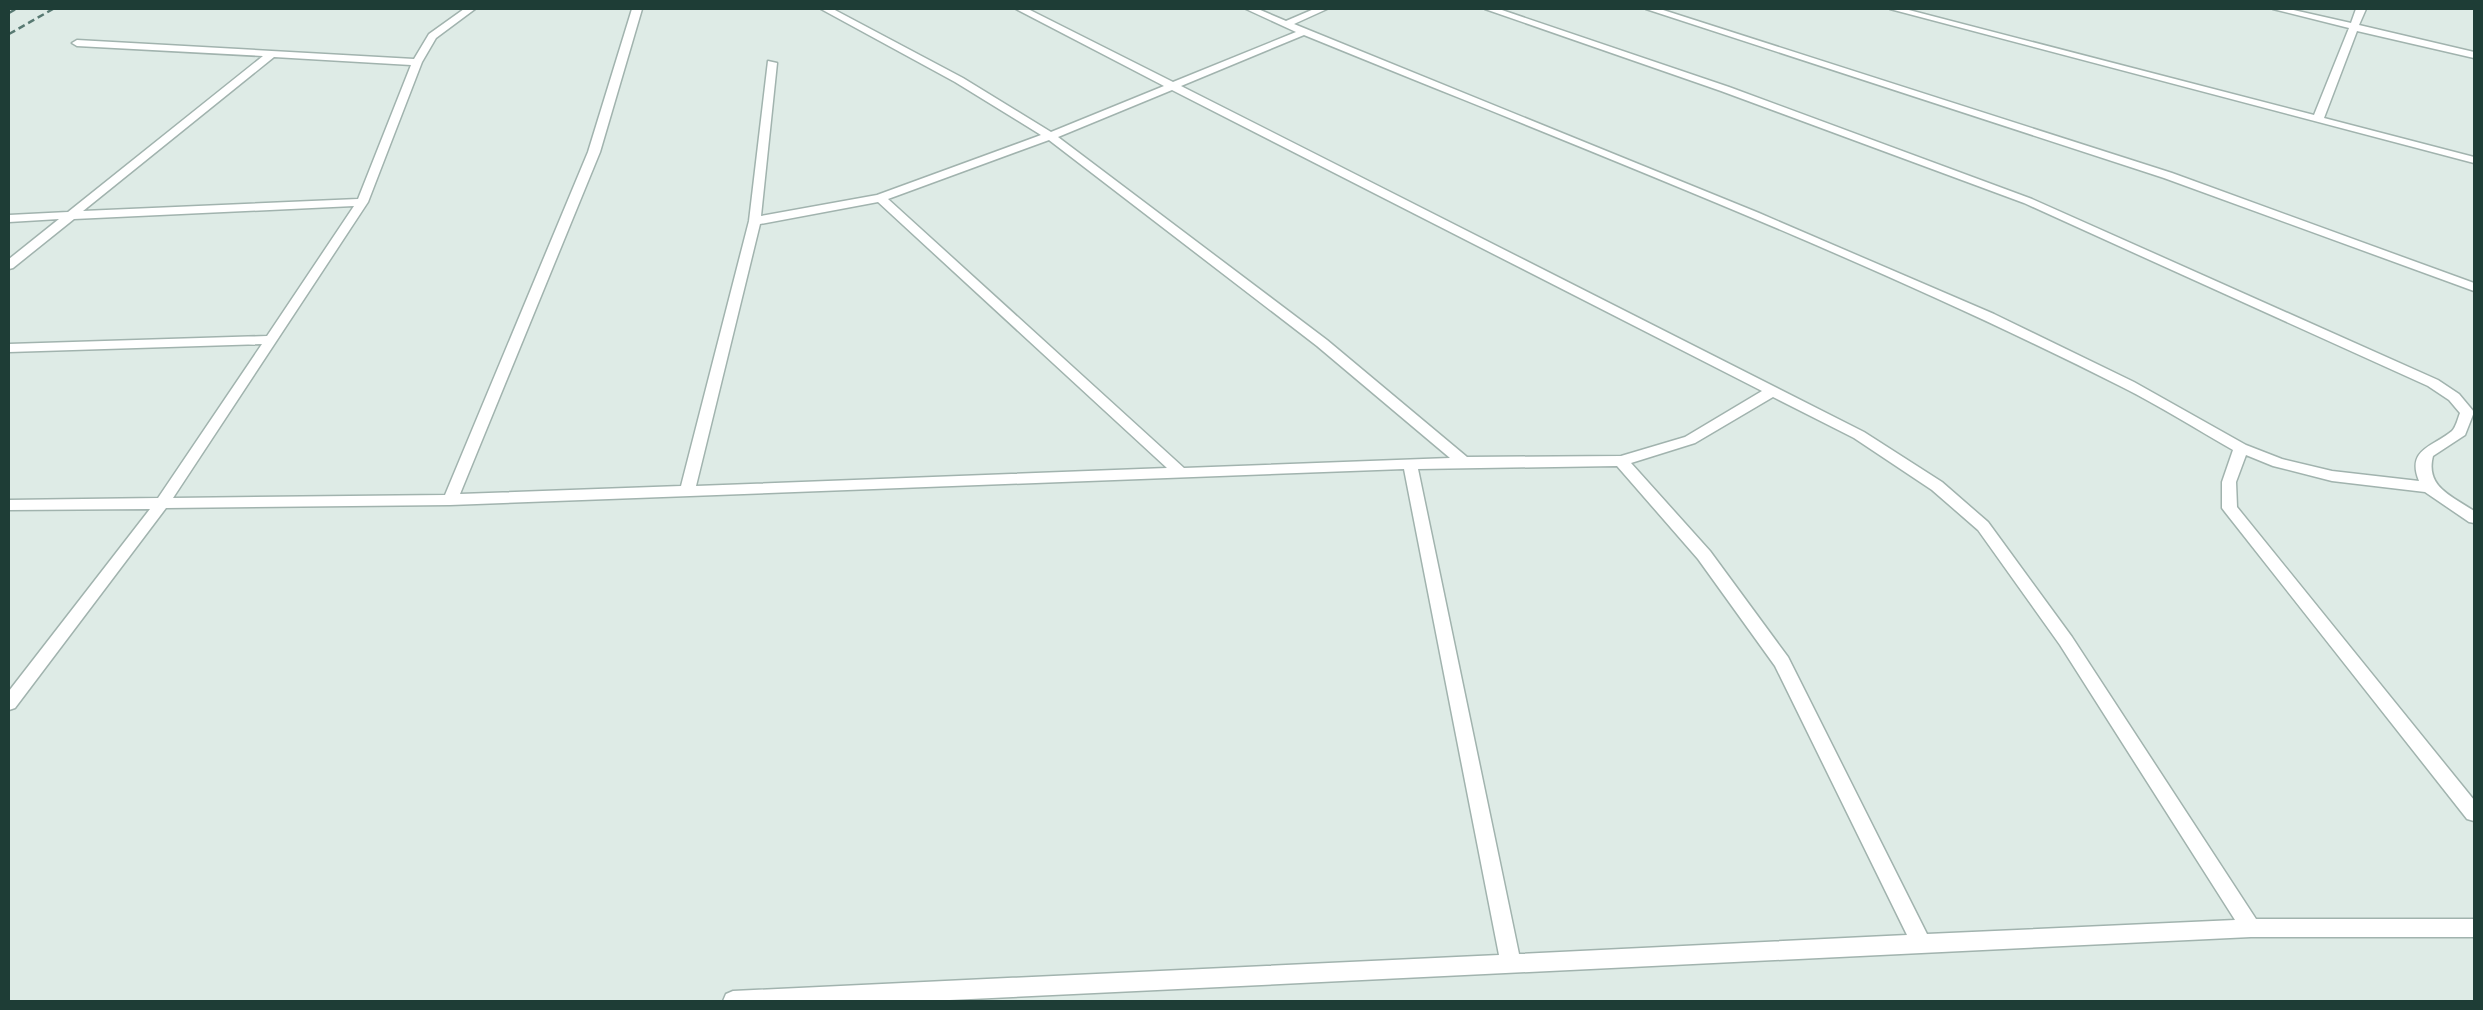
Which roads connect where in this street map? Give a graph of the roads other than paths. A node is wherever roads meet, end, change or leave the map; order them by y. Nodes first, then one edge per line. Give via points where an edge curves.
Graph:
1 (470, 9) edge
2 (637, 9) edge
3 (826, 9) edge
4 (1021, 9) edge
5 (1251, 9) edge
6 (1322, 9) edge
7 (1490, 9) edge
8 (1651, 9) edge
9 (1895, 9) edge
10 (2278, 9) edge
11 (2361, 9) edge
12 (1286, 24) junction
13 (2356, 27) junction
14 (1304, 32) junction
15 (78, 43) dead end
16 (272, 54) junction
17 (2474, 55) edge
18 (417, 62) junction
19 (772, 63) dead end
20 (1173, 84) junction
21 (2318, 119) junction
22 (1050, 136) junction
23 (2474, 160) edge
24 (880, 198) junction
25 (362, 202) junction
26 (68, 216) junction
27 (9, 218) edge
28 (755, 221) junction
29 (9, 265) edge
30 (2474, 287) edge
31 (271, 340) junction
32 (9, 348) edge
33 (1772, 391) junction
34 (2241, 448) junction
35 (1621, 461) junction
36 (1464, 462) junction
37 (1410, 464) junction
38 (1180, 472) junction
39 (2429, 487) junction
40 (687, 491) junction
41 (450, 500) junction
42 (162, 503) junction
43 (9, 505) edge
44 (2474, 518) edge
45 (9, 703) edge
46 (2474, 813) edge
47 (2251, 928) junction
48 (2474, 928) edge
49 (1921, 944) junction
50 (1511, 965) junction
51 (733, 1001) edge

1 - 18 street via 432,36
2 - 41 street via 594,152
3 - 22 street via 959,80
4 - 20 street
5 - 12 street
6 - 12 street
7 - 39 street via 1725,89 2028,201 2433,383 2467,412 2460,432 2426,454 2422,470
8 - 30 street via 2073,142 2340,235
9 - 21 street
10 - 13 street
11 - 13 street
12 - 14 street
13 - 17 street
13 - 21 street
14 - 20 street
14 - 34 street via 1755,215 1989,317 2129,385
15 - 16 street
16 - 18 street
16 - 26 street
18 - 25 street
19 - 28 street
20 - 22 street
20 - 33 street
21 - 23 street
22 - 24 street
22 - 36 street via 1322,343
24 - 28 street
24 - 38 street
25 - 26 street
25 - 31 street
26 - 27 street
26 - 29 street
28 - 40 street
31 - 32 street
31 - 42 street
33 - 35 street via 1690,440
33 - 47 street via 1874,445 1937,486 1983,526 2066,641
34 - 39 street via 2278,463 2332,476
34 - 46 street via 2229,482 2230,508
35 - 36 street
35 - 49 street via 1704,556 1782,662
36 - 37 street
37 - 38 street
37 - 50 street
38 - 40 street
39 - 44 street
40 - 41 street
41 - 42 street
42 - 43 street
42 - 45 street
47 - 48 street
47 - 49 street
49 - 50 street
50 - 51 street

